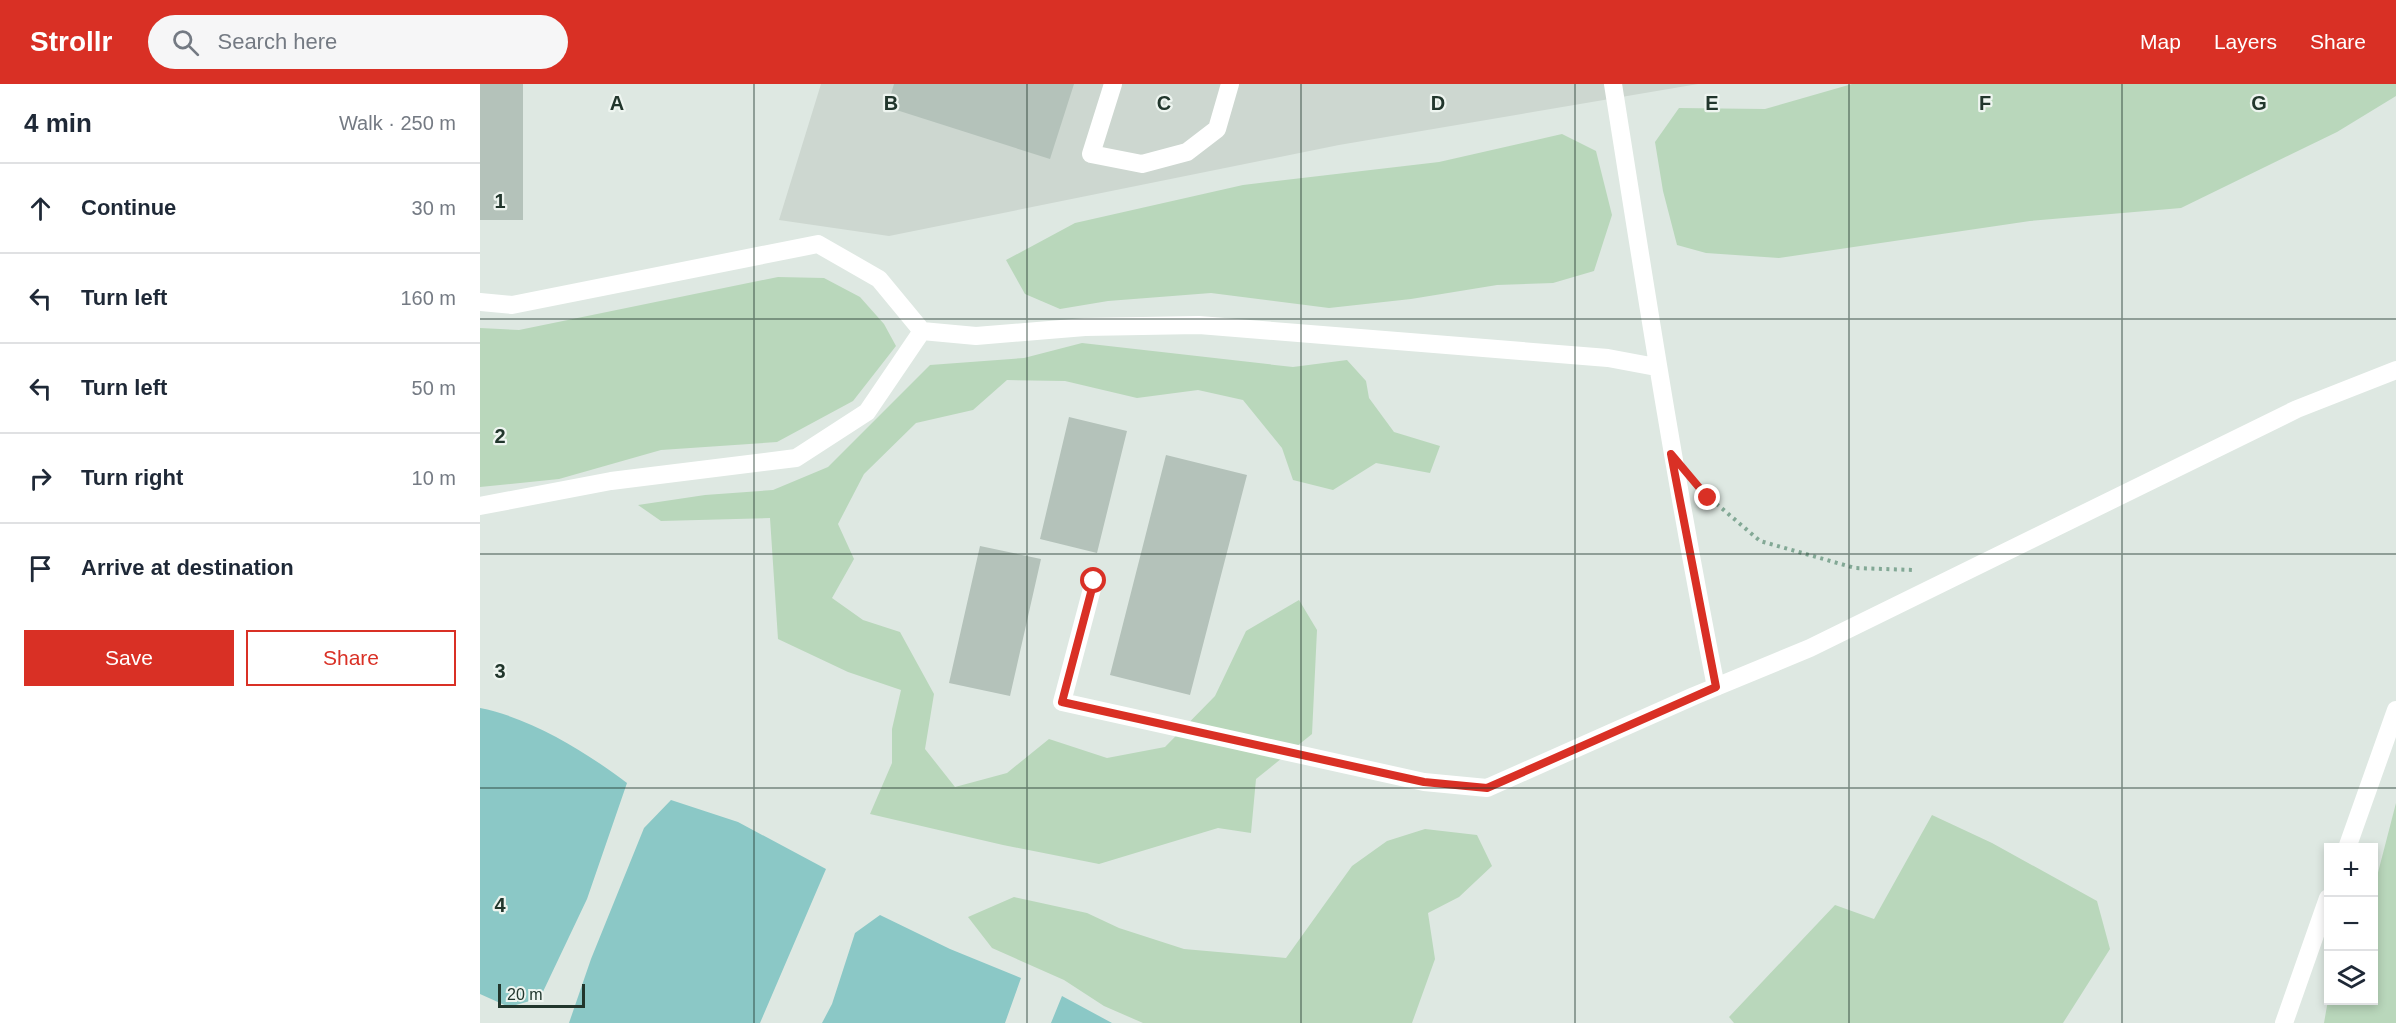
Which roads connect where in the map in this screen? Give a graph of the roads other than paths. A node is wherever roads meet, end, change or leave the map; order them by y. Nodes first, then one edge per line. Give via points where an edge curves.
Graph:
1 (1113, 84) edge
2 (1230, 84) edge
3 (1613, 84) edge
4 (480, 302) edge
5 (922, 331) junction
6 (1656, 367) junction
7 (2396, 370) edge
8 (480, 506) edge
9 (1094, 581) dead end
10 (1716, 687) junction
11 (2396, 710) edge
12 (2349, 843) edge
13 (2324, 909) edge
14 (2284, 1023) edge

1 - 2 lane via 1091,154 1142,164 1187,152 1217,129
3 - 6 lane
4 - 5 lane via 512,304 818,244 879,279
5 - 6 lane via 976,336 1085,327 1199,325 1608,358
5 - 8 lane via 867,412 796,458 611,481
6 - 10 lane
7 - 10 lane via 2297,409 1810,648
9 - 10 lane via 1062,702 1424,782 1487,788
11 - 12 lane
13 - 14 lane

